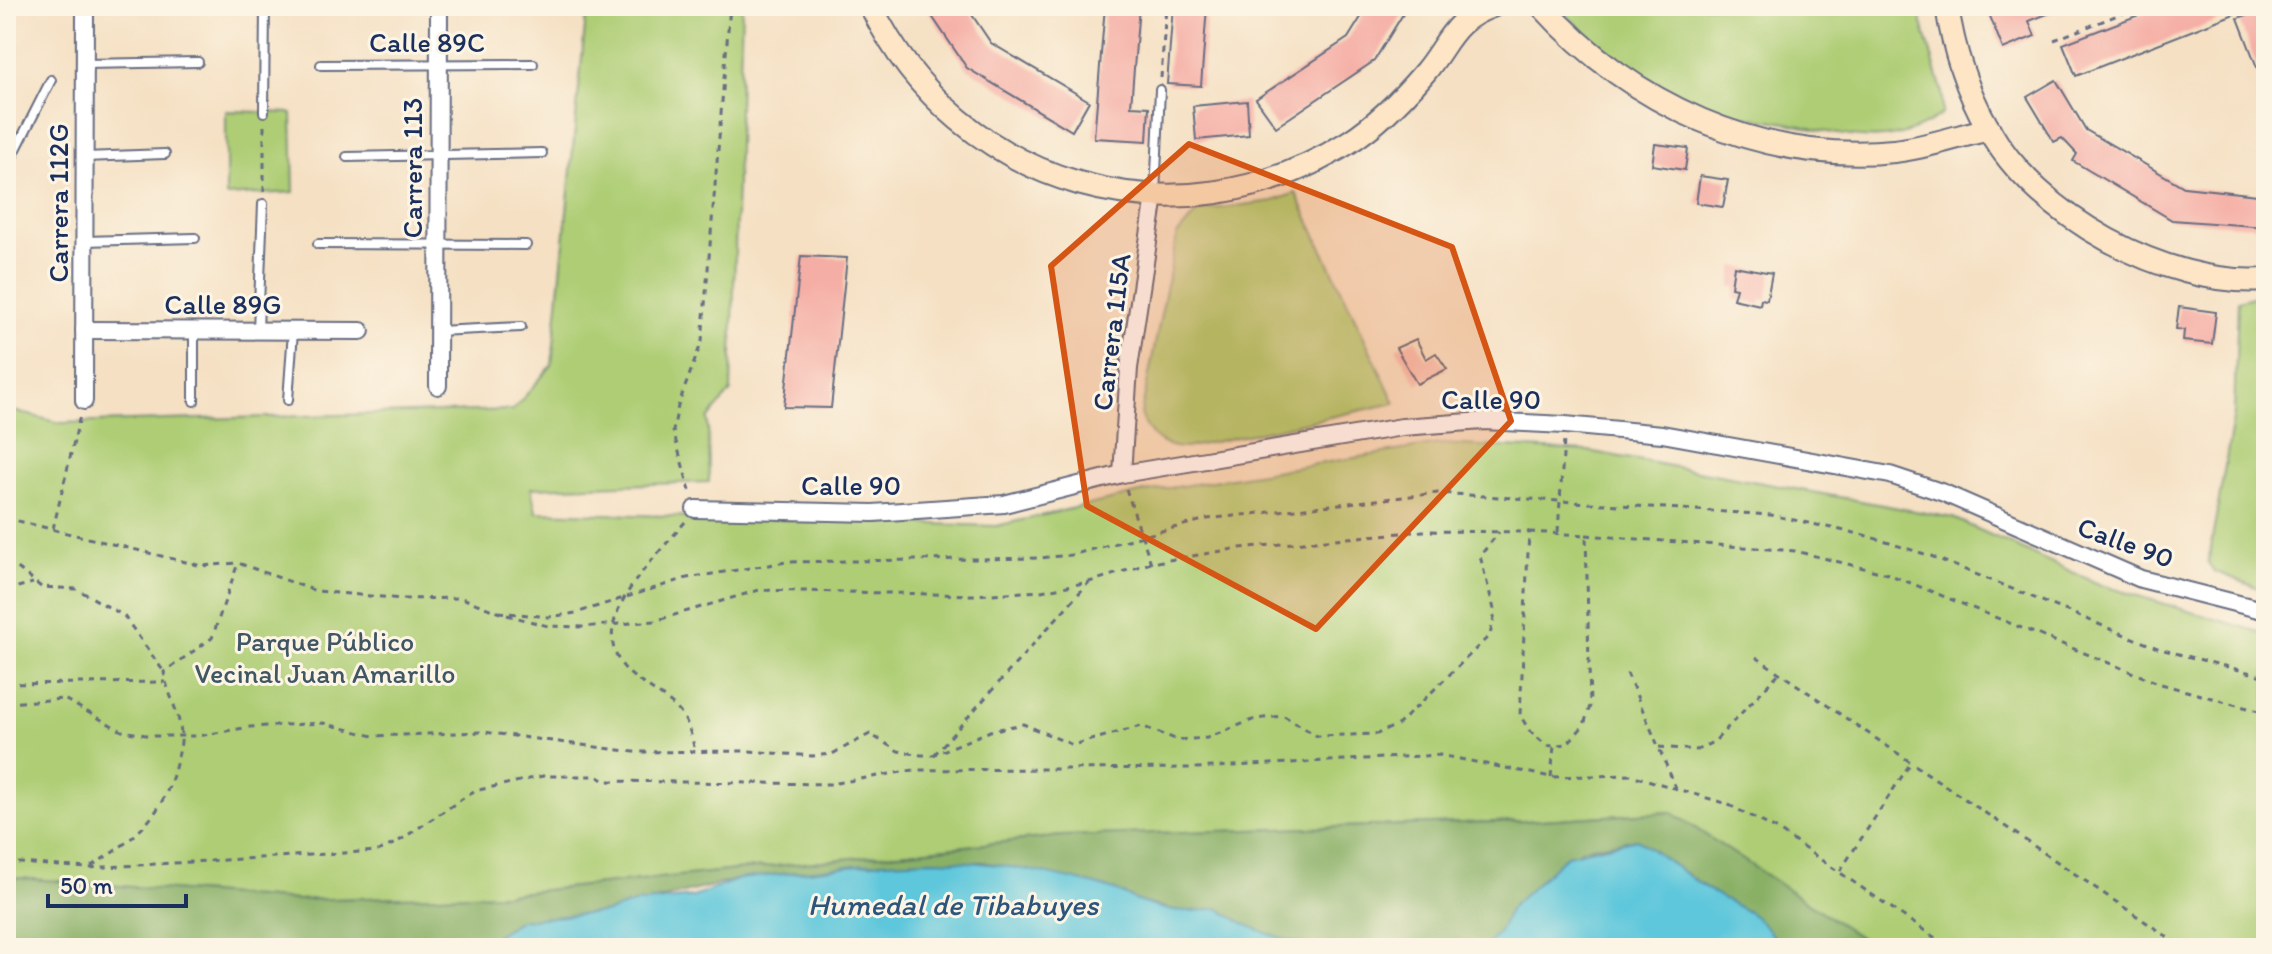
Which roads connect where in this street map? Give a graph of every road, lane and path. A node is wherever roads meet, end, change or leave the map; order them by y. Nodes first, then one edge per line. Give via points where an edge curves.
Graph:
1 (85, 6) edge
2 (265, 6) edge
3 (439, 6) edge
4 (730, 6) edge
5 (871, 6) edge
6 (1166, 6) edge
7 (1466, 6) edge
8 (1492, 6) edge
9 (1947, 6) edge
10 (2141, 6) edge
11 (1541, 8) edge
12 (1454, 27) junction
13 (2054, 40) dead end
14 (198, 62) dead end
15 (84, 64) junction
16 (439, 64) junction
17 (533, 64) dead end
18 (321, 65) dead end
19 (51, 80) dead end
20 (1160, 90) joint
21 (264, 112) joint
22 (1989, 129) junction
23 (542, 153) dead end
24 (165, 154) dead end
25 (439, 155) junction
26 (84, 157) junction
27 (347, 157) dead end
28 (6, 169) edge
29 (1155, 196) junction
30 (263, 204) joint
31 (195, 238) dead end
32 (84, 241) junction
33 (318, 244) dead end
34 (438, 244) junction
35 (526, 245) dead end
36 (2266, 280) edge
37 (521, 327) dead end
38 (84, 330) junction
39 (194, 330) junction
40 (258, 330) junction
41 (293, 331) junction
42 (361, 331) dead end
43 (438, 331) junction
44 (438, 386) dead end
45 (288, 400) dead end
46 (84, 401) joint
47 (194, 401) dead end
48 (1565, 425) junction
49 (1122, 474) junction
50 (1559, 498) junction
51 (695, 509) junction
52 (6, 518) edge
53 (53, 530) junction
54 (1499, 532) junction
55 (1529, 532) junction
56 (1558, 532) junction
57 (1142, 534) junction
58 (1586, 535) junction
59 (238, 563) junction
60 (1151, 563) junction
61 (6, 565) edge
62 (1089, 582) junction
63 (35, 583) junction
64 (6, 590) edge
65 (624, 597) junction
66 (2266, 611) edge
67 (498, 612) junction
68 (612, 625) junction
69 (1756, 657) dead end
70 (164, 672) junction
71 (1627, 673) dead end
72 (1779, 673) junction
73 (2266, 677) edge
74 (165, 682) junction
75 (6, 684) edge
76 (6, 703) edge
77 (2266, 713) edge
78 (181, 736) junction
79 (1554, 746) junction
80 (1659, 747) junction
81 (695, 752) junction
82 (933, 755) junction
83 (1910, 764) junction
84 (1551, 777) junction
85 (1677, 789) junction
86 (6, 860) edge
87 (88, 868) junction
88 (1839, 872) junction
89 (1950, 948) edge
90 (2184, 948) edge

1 - 15 street, Carrera 112G
2 - 21 lane
3 - 16 street, Carrera 113
4 - 51 path via 702,341 673,431
5 - 29 street via 904,63 931,95 996,148 1072,182
6 - 20 path
7 - 12 street
8 - 12 street
9 - 22 street via 1965,77
10 - 13 path
11 - 22 street via 1620,78 1705,124 1738,134 1798,149 1894,151
12 - 29 street via 1426,71 1351,141 1258,184 1207,194
14 - 15 lane
15 - 26 street, Carrera 112G
16 - 17 lane, Calle 89C
16 - 18 lane, Calle 89C
16 - 25 street, Carrera 113
19 - 28 lane
20 - 29 lane
21 - 30 path
22 - 36 street via 2037,190 2117,243 2170,268 2247,282
23 - 25 lane
24 - 26 lane
25 - 27 lane
25 - 34 street, Carrera 113
26 - 32 street, Carrera 112G
29 - 49 street, Carrera 115A via 1129,368
30 - 40 lane
31 - 32 lane
32 - 38 street, Carrera 112G
33 - 34 lane
34 - 35 lane
34 - 43 street, Carrera 113
37 - 43 lane
38 - 39 street, Calle 89G
38 - 46 street, Carrera 112G
39 - 40 street, Calle 89G
39 - 47 lane
40 - 41 street, Calle 89G
41 - 42 street, Calle 89G
41 - 45 lane
43 - 44 street, Carrera 113
46 - 53 path
48 - 49 street, Calle 90 via 1483,421 1402,427
48 - 50 path
48 - 66 street, Calle 90 via 1662,434 1890,475 1944,493 2141,579
49 - 51 street, Calle 90 via 1004,504 873,513
49 - 57 path
50 - 56 path
50 - 57 path via 1438,493 1222,517
50 - 73 path via 1771,515 1864,535 1931,556 2160,649
51 - 65 path
52 - 53 path
53 - 59 path via 202,566
54 - 55 path
54 - 60 path via 1423,531 1324,539
54 - 82 path via 1480,556 1495,613 1490,635 1391,730 1317,736 1284,716 1255,719 1207,738 1178,740 1141,726 1073,745 1023,724 990,731
55 - 56 path
55 - 79 path via 1520,715 1529,730
56 - 58 path
57 - 60 path
57 - 65 path via 1071,555 1039,558 787,562 734,569
58 - 77 path via 1795,551 1888,574 2161,684
58 - 79 path via 1590,706 1584,725 1567,744
59 - 67 path via 316,591 462,598
59 - 70 path via 212,638
60 - 62 path
61 - 63 path
62 - 68 path via 974,595 759,590 684,614
62 - 82 path
63 - 64 path
63 - 70 path via 77,589 124,616
65 - 67 path via 549,617
65 - 68 path
67 - 68 path via 548,626
68 - 81 path via 626,671 683,712
69 - 72 path
70 - 74 path
71 - 80 path
72 - 80 path via 1715,741 1697,750
72 - 83 path
74 - 75 path
74 - 78 path
76 - 78 path via 64,699 122,731
78 - 81 path via 323,723 373,736 484,732 634,752
78 - 87 path via 167,795 150,824
79 - 84 path
80 - 85 path
81 - 82 path via 832,754 870,734 898,751
83 - 88 path
83 - 90 path
84 - 85 path via 1631,775
84 - 87 path via 1440,755 1195,768 914,770 831,784 543,776 474,791 378,851
85 - 88 path via 1727,804 1776,829
86 - 87 path
88 - 89 path

